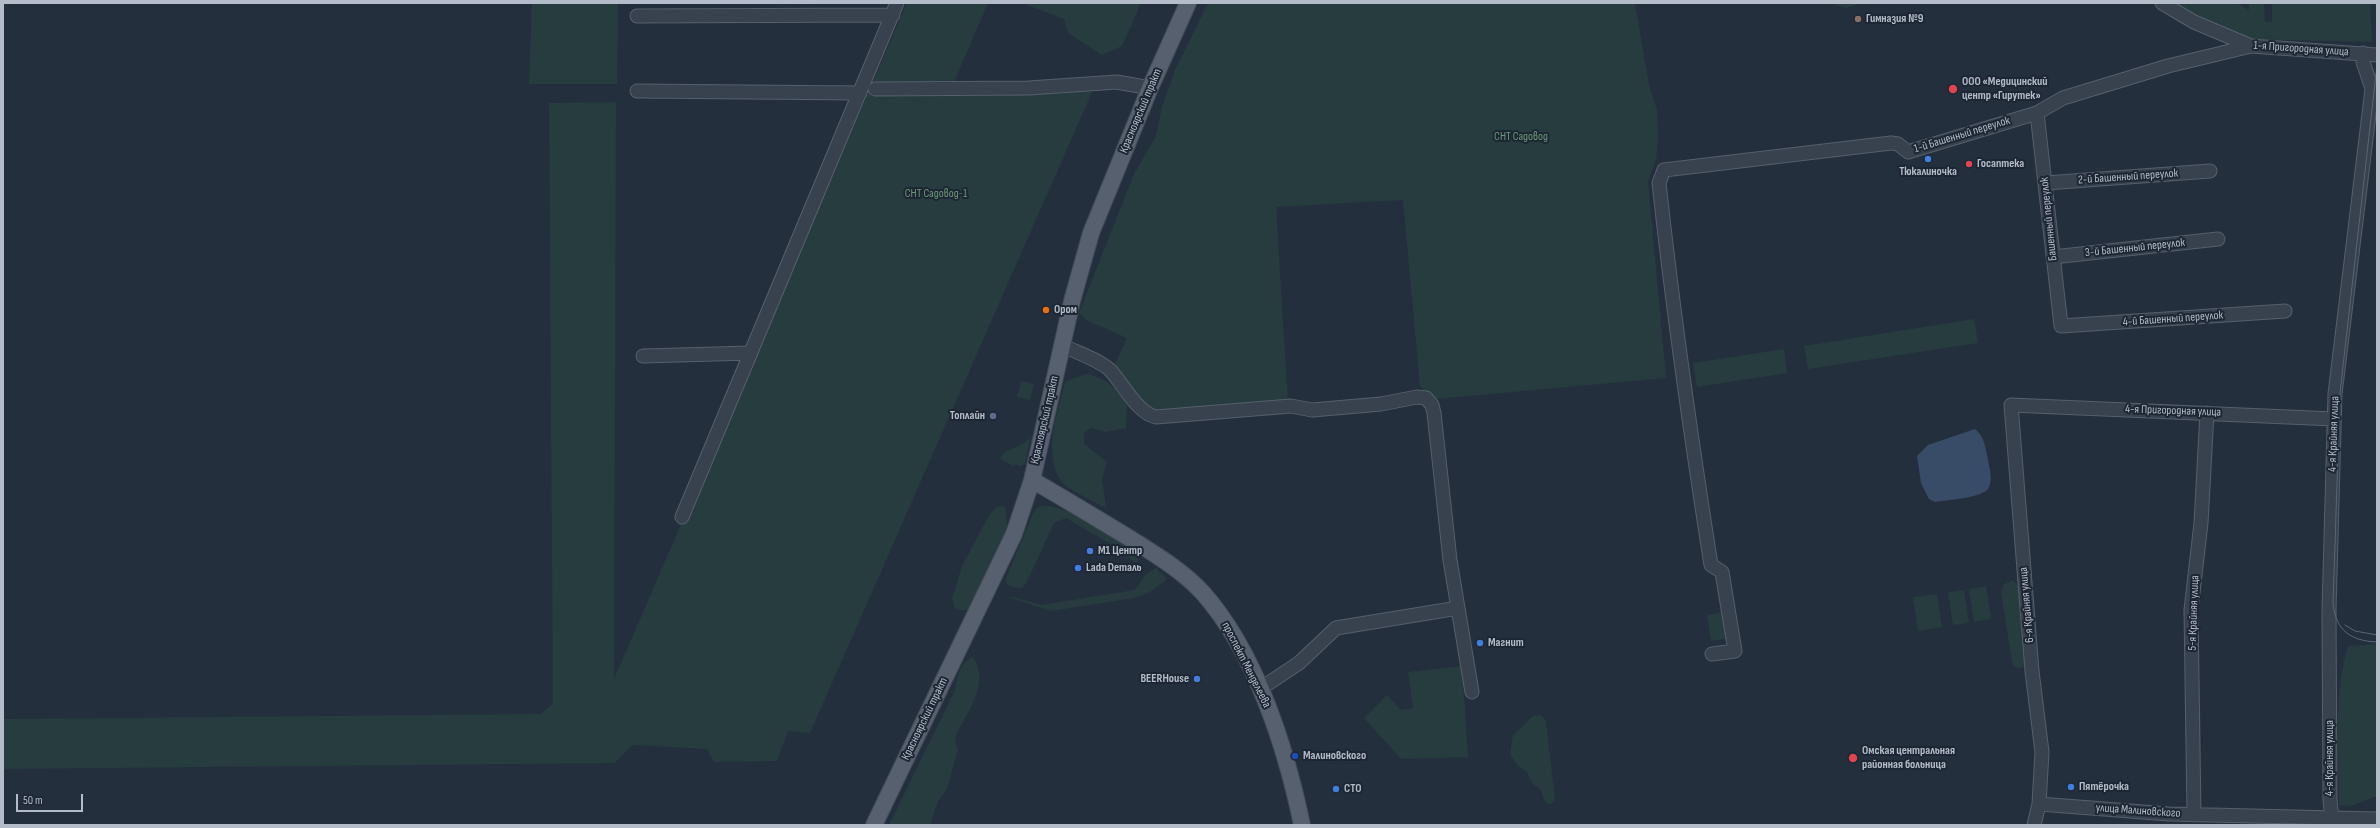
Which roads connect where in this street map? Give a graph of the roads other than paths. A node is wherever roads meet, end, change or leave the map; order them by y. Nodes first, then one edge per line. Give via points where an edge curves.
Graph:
1 (1188, 3) edge
2 (2162, 3) edge
3 (895, 9) edge
4 (637, 16) dead end
5 (2251, 46) junction
6 (2363, 53) junction
7 (2377, 55) edge
8 (1150, 88) junction
9 (875, 89) dead end
10 (637, 91) dead end
11 (860, 93) junction
12 (2037, 113) junction
13 (2210, 171) dead end
14 (2046, 183) junction
15 (2218, 239) dead end
16 (2053, 256) junction
17 (2285, 311) dead end
18 (2061, 326) joint
19 (1062, 346) junction
20 (751, 353) junction
21 (643, 356) dead end
22 (2011, 405) joint
23 (2207, 412) junction
24 (2334, 419) junction
25 (1032, 480) junction
26 (682, 517) dead end
27 (1458, 608) junction
28 (1712, 654) dead end
29 (1260, 689) junction
30 (1472, 692) dead end
31 (2040, 804) junction
32 (2194, 815) junction
33 (2332, 819) junction
34 (2377, 819) edge
35 (874, 825) edge
36 (1302, 825) edge
37 (2034, 825) edge

1 - 8 main road, Красноярский тракт
2 - 5 street, 1-я Пригородная улица via 2194,22
3 - 4 street
3 - 11 street
5 - 6 street, 1-я Пригородная улица
5 - 12 street, 1-й Башенный переулок via 2168,66 2064,98
6 - 7 street, 1-я Пригородная улица
6 - 24 street, 4-я Крайняя улица via 2363,62 2372,89
8 - 9 street via 1118,82 1029,88
8 - 19 main road, Красноярский тракт via 1091,233
10 - 11 street
11 - 20 street
12 - 14 street, Башенный переулок
12 - 28 street, 1-й Башенный переулок via 1908,152 1898,144 1890,143 1664,170 1659,183 1682,380 1711,565 1722,572 1735,651
13 - 14 street, 2-й Башенный переулок
14 - 16 street, Башенный переулок
15 - 16 street, 3-й Башенный переулок
16 - 18 street, Башенный переулок
17 - 18 street, 4-й Башенный переулок
19 - 25 main road, Красноярский тракт
19 - 27 street via 1110,369 1127,393 1150,416 1156,417 1291,406 1312,410 1426,398 1434,413 1450,560
20 - 21 street
20 - 26 street
22 - 23 street, 4-я Пригородная улица
22 - 31 street, 6-я Крайняя улица via 2032,671 2042,752
23 - 24 street, 4-я Пригородная улица
23 - 32 street, 5-я Крайняя улица via 2191,610
24 - 33 street, 4-я Крайняя улица via 2329,610
25 - 29 main road, проспект Менделеева via 1178,570 1203,593 1223,620
25 - 35 main road, Красноярский тракт via 1014,534
27 - 29 street via 1336,628 1299,663
27 - 30 street
29 - 36 main road, проспект Менделеева via 1286,759
31 - 32 street, улица Малиновского
31 - 37 street
32 - 33 street, улица Малиновского
33 - 34 street, улица Малиновского

